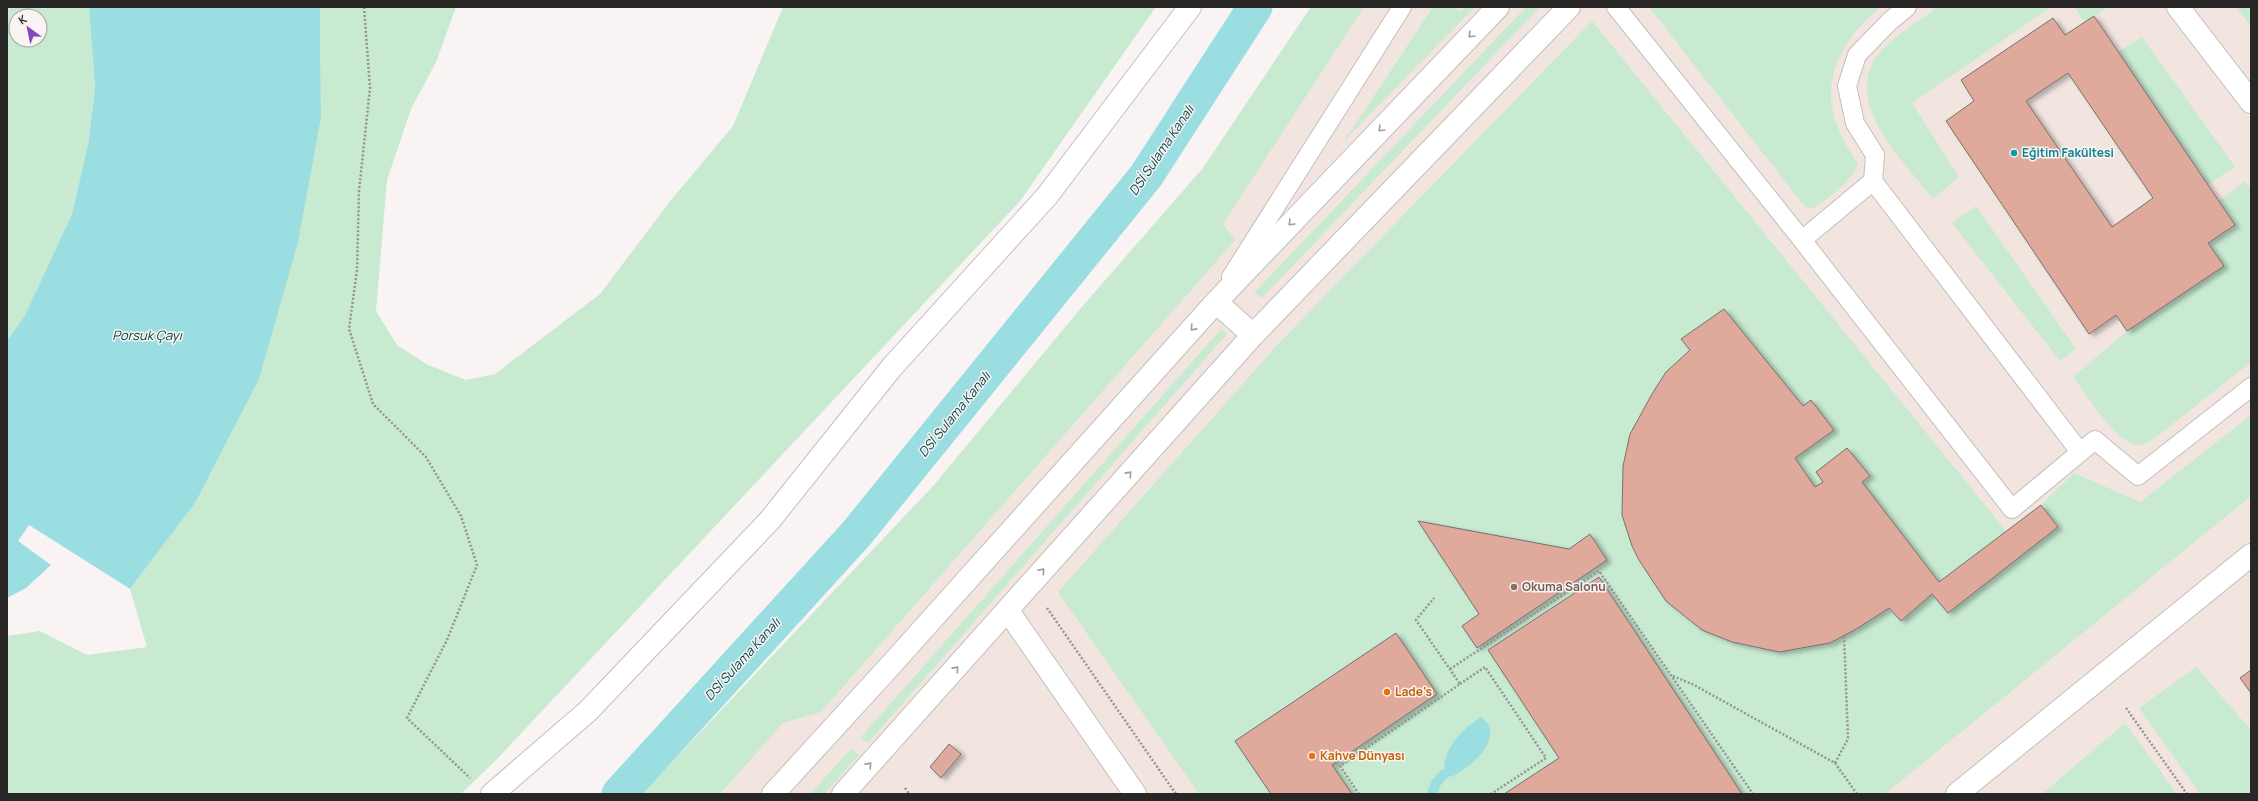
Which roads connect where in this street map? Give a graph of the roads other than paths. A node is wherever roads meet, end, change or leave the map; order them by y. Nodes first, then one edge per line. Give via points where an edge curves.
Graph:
1 (1190, 7) edge
2 (1402, 7) edge
3 (1498, 7) edge
4 (1569, 7) edge
5 (1616, 7) edge
6 (1907, 7) edge
7 (2178, 7) edge
8 (2251, 102) edge
9 (1873, 181) junction
10 (1802, 240) junction
11 (1216, 302) junction
12 (1253, 335) junction
13 (2251, 388) edge
14 (2080, 452) junction
15 (2251, 555) edge
16 (1008, 611) junction
17 (484, 789) edge
18 (773, 794) edge
19 (843, 794) edge
20 (1135, 794) edge
21 (1957, 794) edge

1 - 17 street via 1047,196 892,367 770,520 588,711
2 - 11 lane
3 -> 11 street
4 - 12 street
5 - 10 lane
6 - 9 lane via 1857,55 1847,86 1855,123 1875,155
7 - 8 street
9 - 10 lane
9 - 14 lane
10 - 14 lane via 2012,509
11 - 12 street
11 -> 18 street
16 -> 12 street
13 - 14 lane via 2138,476 2095,440
15 - 21 street
19 -> 16 street
16 - 20 street

